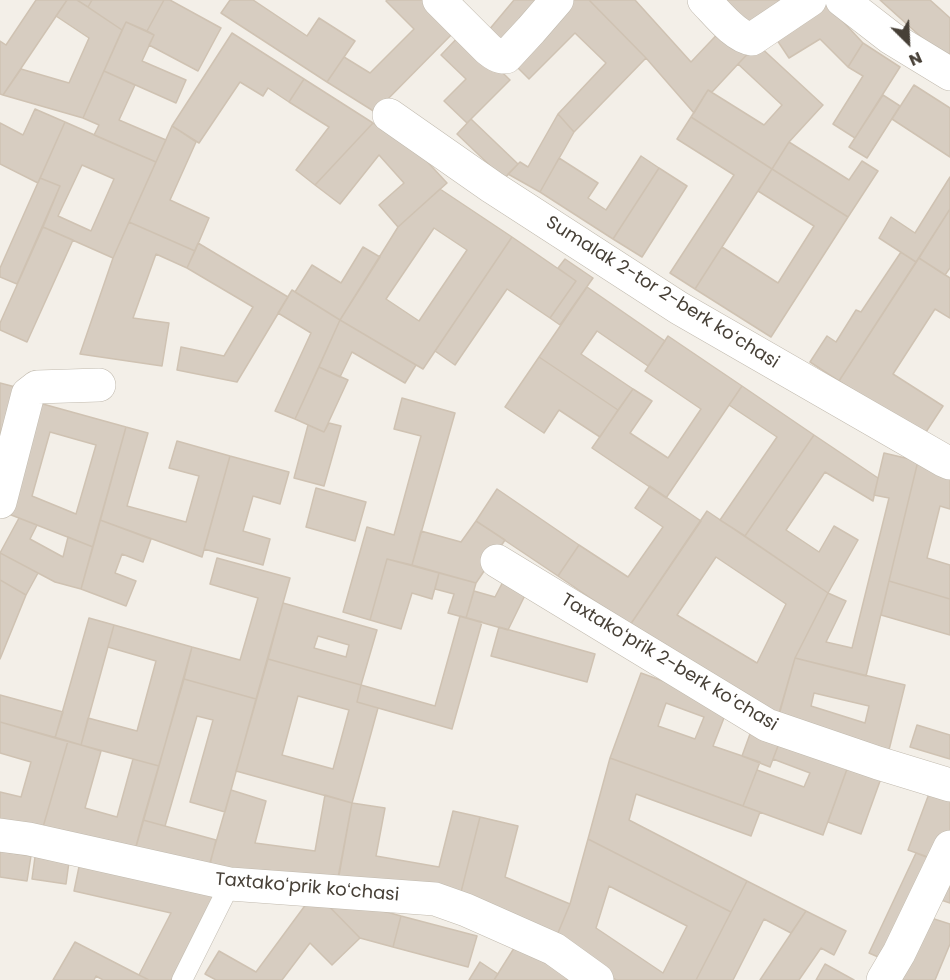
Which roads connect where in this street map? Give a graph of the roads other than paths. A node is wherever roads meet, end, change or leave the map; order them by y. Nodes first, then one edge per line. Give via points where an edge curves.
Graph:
1 (439, 0) edge
2 (557, 0) edge
3 (704, 0) edge
4 (810, 0) edge
5 (842, 0) edge
6 (950, 74) edge
7 (389, 115) dead end
8 (99, 385) dead end
9 (948, 457) edge
10 (0, 502) edge
11 (497, 561) dead end
12 (950, 785) edge
13 (0, 835) edge
14 (950, 847) edge
15 (230, 884) junction
16 (182, 980) edge
17 (597, 980) edge
18 (883, 980) edge

1 - 2 street via 500,57 506,57
3 - 4 street via 736,32 752,39
5 - 6 street via 891,38
7 - 9 street, Sumalak 2-tor 2-berk koʻchasi via 679,308
8 - 10 street via 37,387 28,394
11 - 12 street, Taxtakoʻprik 2-berk koʻchasi via 767,725
13 - 15 street, Taxtakoʻprik koʻchasi
14 - 18 street
15 - 16 lane
15 - 17 street, Taxtakoʻprik koʻchasi via 435,899 554,949

